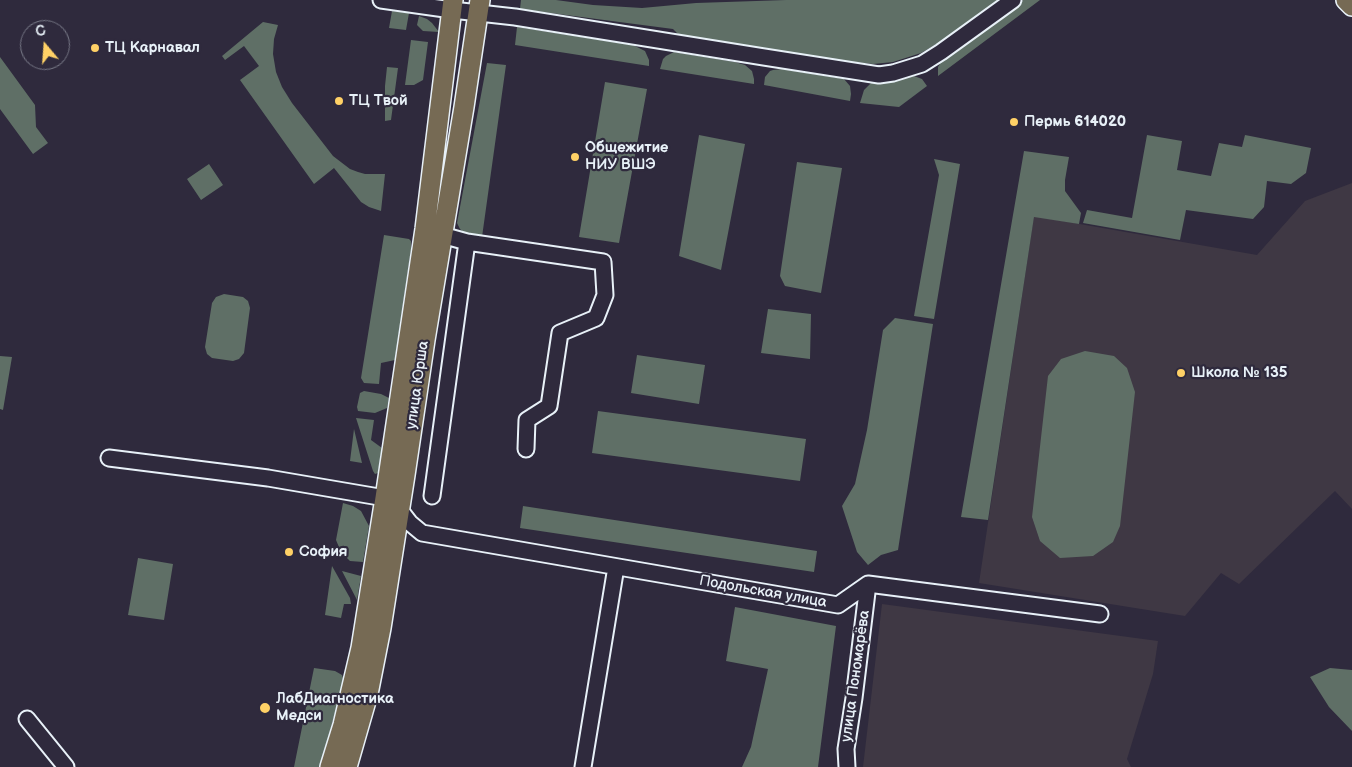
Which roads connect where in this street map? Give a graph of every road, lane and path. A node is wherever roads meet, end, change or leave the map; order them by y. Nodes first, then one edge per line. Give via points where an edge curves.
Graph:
1 (380, 0) edge
2 (1013, 0) edge
3 (1346, 0) edge
4 (452, 5) edge
5 (479, 6) edge
6 (1352, 6) edge
7 (434, 232) junction
8 (467, 242) junction
9 (526, 449) dead end
10 (109, 458) dead end
11 (432, 496) dead end
12 (393, 504) junction
13 (616, 567) junction
14 (868, 584) junction
15 (1100, 614) dead end
16 (27, 719) dead end
17 (66, 767) edge
18 (330, 767) edge
19 (347, 767) edge
20 (583, 767) edge
21 (847, 767) edge

1 - 4 street
2 - 5 street via 922,64 893,74 755,56 515,17
3 - 6 main road
4 - 5 street
4 - 7 main road, улица Юрша
5 - 7 main road, улица Юрша via 464,107
7 - 8 street
7 - 12 main road, улица Юрша
8 - 9 street via 603,262 605,295 596,318 560,333 549,406 527,420
8 - 11 street
10 - 12 street via 268,478
12 - 13 street, Подольская улица via 422,533
12 - 18 main road, улица Юрша via 343,725
12 - 19 main road, улица Юрша via 381,628 368,694
13 - 14 street, Подольская улица via 838,605
13 - 20 street
14 - 15 street
14 - 21 street, улица Пономарёва via 846,749
16 - 17 street

